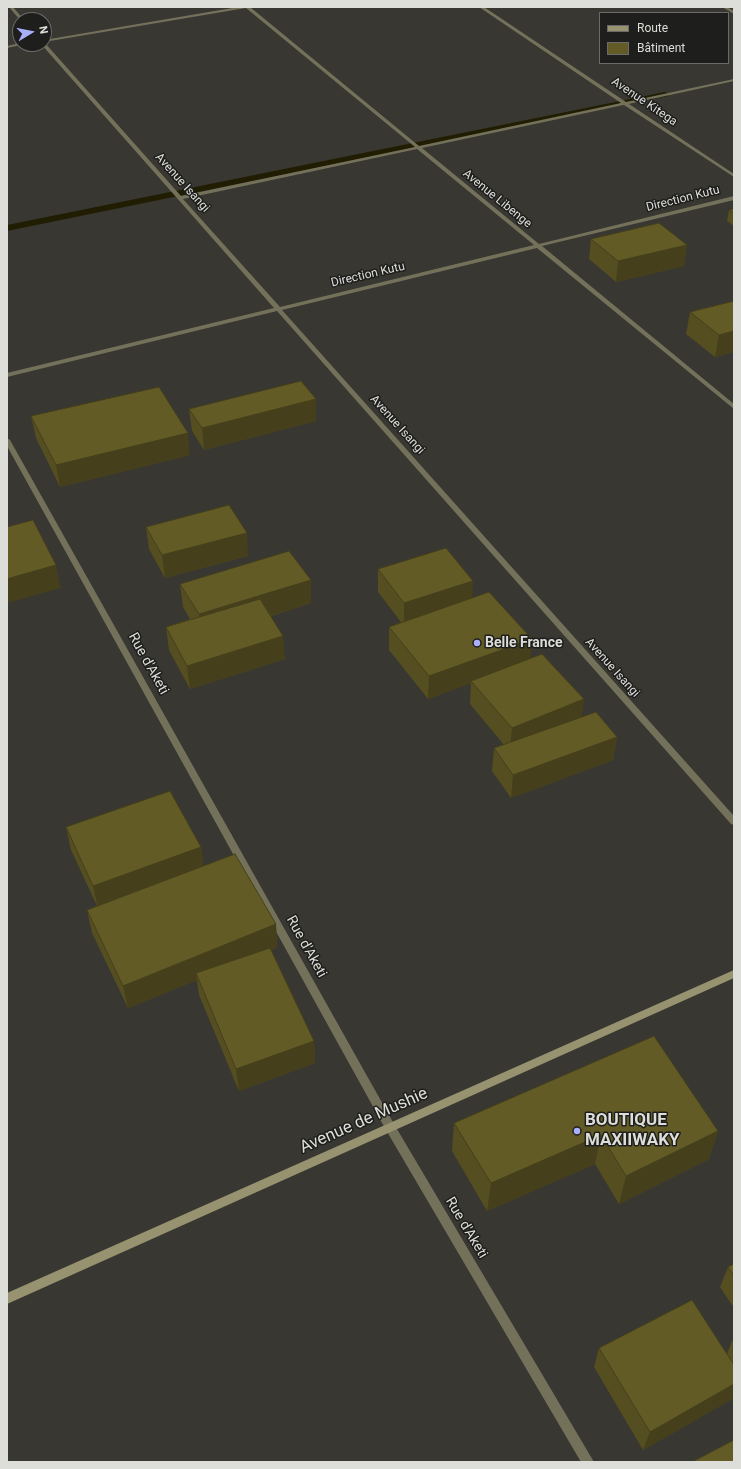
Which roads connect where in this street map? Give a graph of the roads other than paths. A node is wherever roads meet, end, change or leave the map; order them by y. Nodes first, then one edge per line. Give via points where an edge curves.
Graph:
1 (245, 7) edge
2 (248, 7) edge
3 (481, 7) edge
4 (724, 7) edge
5 (734, 13) edge
6 (52, 40) edge
7 (50, 52) edge
8 (734, 80) edge
9 (627, 103) junction
10 (417, 146) junction
11 (734, 176) edge
12 (180, 198) junction
13 (734, 198) edge
14 (539, 246) junction
15 (278, 308) junction
16 (7, 375) edge
17 (734, 407) edge
18 (7, 440) edge
19 (734, 822) edge
20 (734, 974) edge
21 (390, 1127) junction
22 (7, 1299) edge
23 (588, 1462) edge

1 - 6 street
2 - 10 street, Avenue Libenge
3 - 9 street, Avenue Kitega
4 - 5 street
7 - 12 street, Avenue Isangi
8 - 9 street
9 - 10 street
9 - 11 street, Avenue Kitega
10 - 12 street
10 - 14 street, Avenue Libenge
12 - 15 street, Avenue Isangi
13 - 14 street, Direction Kutu
14 - 15 street, Direction Kutu
14 - 17 street, Avenue Libenge
15 - 16 street, Direction Kutu
15 - 19 street, Avenue Isangi
18 - 21 street, Rue d'Aketi
20 - 21 street, Avenue de Mushie
21 - 22 street, Avenue de Mushie
21 - 23 street, Rue d'Aketi

